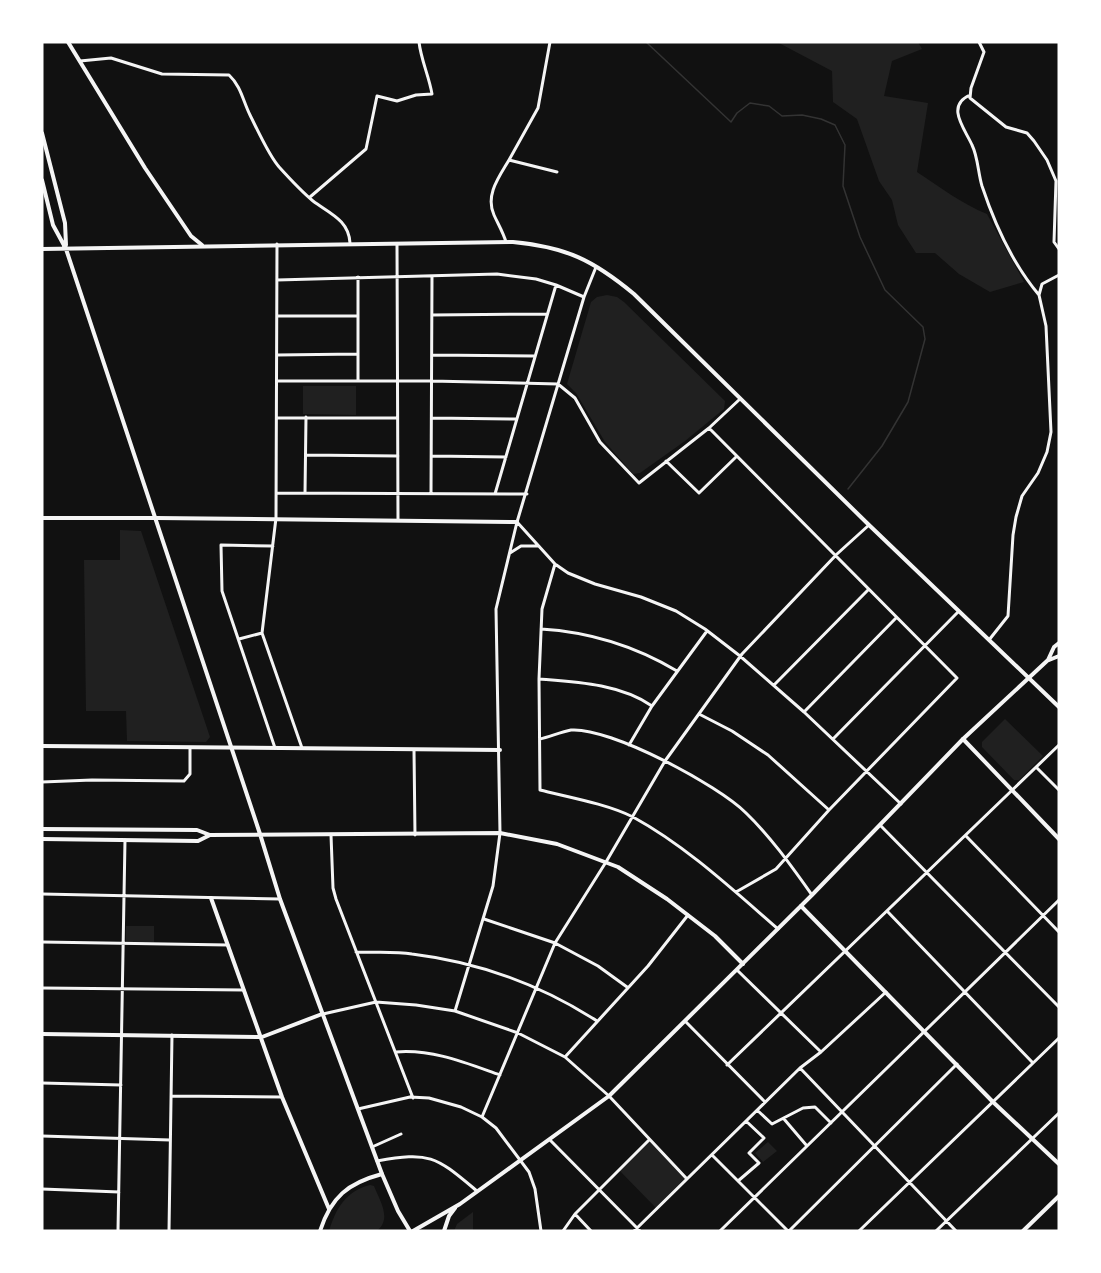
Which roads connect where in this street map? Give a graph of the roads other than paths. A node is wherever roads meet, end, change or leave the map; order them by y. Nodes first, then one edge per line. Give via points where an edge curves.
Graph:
1 (68, 42) edge
2 (419, 42) edge
3 (549, 42) edge
4 (979, 42) edge
5 (80, 61) junction
6 (971, 95) junction
7 (42, 133) edge
8 (508, 160) junction
9 (557, 172) dead end
10 (42, 180) edge
11 (309, 197) junction
12 (506, 242) junction
13 (350, 243) junction
14 (278, 244) junction
15 (397, 244) junction
16 (202, 245) junction
17 (42, 249) edge
18 (66, 249) junction
19 (1059, 249) edge
20 (597, 265) junction
21 (1059, 275) edge
22 (432, 276) junction
23 (358, 277) junction
24 (398, 277) junction
25 (277, 280) junction
26 (556, 285) junction
27 (1039, 295) junction
28 (584, 297) junction
29 (547, 314) junction
30 (432, 315) junction
31 (277, 316) junction
32 (358, 316) junction
33 (358, 354) junction
34 (277, 355) junction
35 (431, 355) junction
36 (535, 356) junction
37 (358, 380) junction
38 (277, 381) junction
39 (398, 381) junction
40 (431, 381) junction
41 (528, 382) junction
42 (558, 384) junction
43 (740, 399) junction
44 (306, 417) junction
45 (396, 417) junction
46 (277, 418) junction
47 (432, 418) junction
48 (517, 419) junction
49 (709, 428) junction
50 (306, 455) junction
51 (398, 456) junction
52 (432, 456) junction
53 (737, 456) junction
54 (506, 457) junction
55 (666, 461) junction
56 (277, 493) junction
57 (305, 493) junction
58 (398, 493) junction
59 (431, 494) junction
60 (495, 494) junction
61 (527, 494) junction
62 (42, 518) edge
63 (156, 518) junction
64 (276, 518) junction
65 (398, 520) junction
66 (517, 522) junction
67 (869, 525) junction
68 (273, 546) junction
69 (540, 546) junction
70 (510, 553) junction
71 (835, 557) junction
72 (555, 564) junction
73 (868, 590) junction
74 (958, 612) junction
75 (896, 618) junction
76 (541, 629) junction
77 (707, 631) junction
78 (262, 633) junction
79 (239, 639) junction
80 (989, 640) junction
81 (1059, 643) edge
82 (925, 646) junction
83 (741, 656) junction
84 (1059, 656) edge
85 (1048, 660) junction
86 (677, 671) junction
87 (1029, 677) junction
88 (539, 679) junction
89 (774, 685) junction
90 (652, 706) junction
91 (1059, 707) edge
92 (804, 712) junction
93 (699, 714) junction
94 (832, 739) junction
95 (963, 739) junction
96 (539, 740) junction
97 (42, 746) edge
98 (629, 746) junction
99 (1059, 746) edge
100 (190, 748) junction
101 (231, 749) junction
102 (276, 750) junction
103 (303, 750) junction
104 (414, 750) junction
105 (500, 750) junction
106 (665, 761) junction
107 (1036, 768) junction
108 (866, 771) junction
109 (42, 782) edge
110 (1059, 790) edge
111 (1012, 791) junction
112 (901, 804) junction
113 (829, 810) junction
114 (631, 816) junction
115 (880, 825) junction
116 (42, 829) edge
117 (500, 833) junction
118 (260, 834) junction
119 (210, 835) junction
120 (331, 835) junction
121 (415, 835) junction
122 (966, 836) junction
123 (42, 838) edge
124 (1059, 839) edge
125 (124, 840) junction
126 (786, 858) junction
127 (606, 862) junction
128 (927, 873) junction
129 (736, 892) junction
130 (42, 894) edge
131 (812, 895) junction
132 (123, 896) junction
133 (211, 898) junction
134 (279, 899) junction
135 (1059, 900) edge
136 (801, 906) junction
137 (887, 911) junction
138 (688, 915) junction
139 (1043, 915) junction
140 (484, 919) junction
141 (778, 929) junction
142 (1059, 933) edge
143 (42, 942) edge
144 (555, 943) junction
145 (124, 944) junction
146 (228, 945) junction
147 (846, 951) junction
148 (356, 952) junction
149 (1005, 952) junction
150 (470, 964) junction
151 (743, 964) junction
152 (737, 970) junction
153 (537, 987) junction
154 (627, 987) junction
155 (42, 988) edge
156 (123, 989) junction
157 (244, 990) junction
158 (886, 992) junction
159 (965, 992) junction
160 (376, 1002) junction
161 (1059, 1007) edge
162 (455, 1011) junction
163 (782, 1012) junction
164 (322, 1014) junction
165 (597, 1021) junction
166 (685, 1021) junction
167 (924, 1031) junction
168 (518, 1033) junction
169 (42, 1034) edge
170 (122, 1034) junction
171 (172, 1035) junction
172 (262, 1037) junction
173 (1059, 1038) edge
174 (396, 1052) junction
175 (822, 1052) junction
176 (565, 1057) junction
177 (1033, 1063) junction
178 (957, 1064) junction
179 (727, 1065) junction
180 (800, 1068) junction
181 (500, 1075) junction
182 (42, 1083) edge
183 (121, 1085) junction
184 (171, 1096) junction
185 (609, 1096) junction
186 (282, 1097) junction
187 (413, 1098) junction
188 (765, 1102) junction
189 (993, 1102) junction
190 (358, 1109) junction
191 (757, 1110) junction
192 (842, 1111) junction
193 (1059, 1113) edge
194 (482, 1117) junction
195 (784, 1119) junction
196 (746, 1121) junction
197 (831, 1123) junction
198 (401, 1134) dead end
199 (42, 1136) edge
200 (120, 1138) junction
201 (1034, 1138) junction
202 (170, 1140) junction
203 (550, 1140) junction
204 (649, 1140) junction
205 (874, 1145) junction
206 (807, 1146) junction
207 (372, 1147) junction
208 (712, 1155) junction
209 (377, 1161) junction
210 (521, 1161) junction
211 (1059, 1164) edge
212 (382, 1174) junction
213 (687, 1179) junction
214 (738, 1181) junction
215 (910, 1182) junction
216 (42, 1189) edge
217 (599, 1190) junction
218 (477, 1191) junction
219 (118, 1192) junction
220 (1059, 1196) edge
221 (754, 1197) junction
222 (460, 1204) junction
223 (329, 1209) junction
224 (575, 1214) junction
225 (946, 1221) junction
226 (637, 1230) edge
227 (118, 1231) edge
228 (169, 1231) edge
229 (320, 1231) edge
230 (411, 1231) edge
231 (444, 1231) edge
232 (541, 1231) edge
233 (563, 1231) edge
234 (591, 1231) edge
235 (720, 1231) edge
236 (788, 1231) edge
237 (859, 1231) edge
238 (936, 1231) edge
239 (956, 1231) edge
240 (1023, 1231) edge

1 - 5 main road
2 - 11 street via 432,94 397,101 377,96 366,149
3 - 8 street via 538,108
4 - 6 street via 984,52
5 - 11 street via 111,58 162,74 229,75 274,161
5 - 16 main road via 145,168 191,236
6 - 19 street via 970,99 1006,127 1027,134 1047,160 1056,181 1054,242
6 - 27 street via 959,103 960,123 973,146 981,183 1001,234 1022,275
7 - 18 main road via 65,223
8 - 9 street
8 - 12 street via 491,201
10 - 18 main road via 53,225
11 - 13 street via 345,225
12 - 15 main road
12 - 20 main road via 561,249
13 - 14 main road
13 - 15 main road
14 - 16 main road
14 - 25 street
15 - 24 street
16 - 18 main road
17 - 18 main road
18 - 63 main road
20 - 28 street
20 - 43 main road via 634,294
21 - 27 street via 1042,284
22 - 24 street
22 - 26 street via 514,275
22 - 30 street
23 - 24 street
23 - 25 street
23 - 32 street
24 - 39 street
25 - 31 street
26 - 28 street
26 - 29 street
27 - 80 street via 1046,326 1051,432 1047,452 1022,496 1016,517 1008,616
28 - 42 street
29 - 30 street
29 - 36 street
30 - 35 street
31 - 32 street
31 - 34 street
32 - 33 street
33 - 34 street
33 - 37 street
34 - 38 street
35 - 36 street
35 - 40 street
36 - 41 street
37 - 38 street
37 - 39 street
38 - 46 street
39 - 40 street
39 - 45 street
40 - 41 street
40 - 47 street
41 - 42 street
41 - 48 street
42 - 55 street via 575,398 600,442 639,483
42 - 61 street
43 - 49 street
43 - 67 main road
44 - 45 street
44 - 46 street
44 - 50 street
45 - 51 street
46 - 56 street
47 - 48 street
47 - 52 street
48 - 54 street
49 - 53 street
49 - 55 street
50 - 51 street
50 - 57 street
51 - 58 street
52 - 54 street
52 - 59 street
53 - 55 street via 699,493
53 - 71 street
54 - 60 street
56 - 57 street
56 - 64 street
57 - 58 street
58 - 59 street
58 - 65 street
59 - 60 street
60 - 61 street
61 - 66 street
62 - 63 main road
63 - 64 main road
63 - 101 main road
64 - 65 main road
64 - 68 street
65 - 66 main road
66 - 69 street
66 - 70 street
67 - 71 street
67 - 74 main road
68 - 78 street
68 - 79 street via 221,545 222,591
69 - 70 street via 521,546
69 - 72 street
70 - 105 street via 496,609
71 - 73 street
71 - 83 street
72 - 76 street via 542,609
72 - 77 street via 586,581 676,611
73 - 75 street
73 - 89 street
74 - 80 main road
74 - 82 street
75 - 82 street
75 - 92 street
76 - 86 street via 603,638 652,656
76 - 88 street
77 - 83 street
77 - 86 street
78 - 79 street
78 - 103 street
79 - 102 street
80 - 87 main road
81 - 85 main road
82 - 94 street
82 - 108 street via 957,678
83 - 89 street
83 - 93 street
84 - 85 main road
85 - 87 main road
86 - 90 street
87 - 91 main road
87 - 95 main road
88 - 90 street via 600,686
88 - 96 street
89 - 92 street
90 - 98 street
92 - 94 street
93 - 106 street
93 - 113 street via 768,755
94 - 108 street
95 - 111 main road
95 - 112 main road
96 - 98 street via 571,730
96 - 114 street via 540,790
97 - 100 main road
98 - 106 street
99 - 107 street
100 - 101 main road
100 - 109 street via 190,774 184,781
101 - 102 main road
101 - 118 main road
102 - 103 main road
103 - 104 main road
104 - 105 main road
104 - 121 street
105 - 117 street
106 - 114 street
106 - 126 street via 718,790 747,813
107 - 110 street
107 - 111 street
108 - 112 street
108 - 113 street
111 - 122 street
111 - 124 main road
112 - 115 main road
113 - 126 street
114 - 127 street
114 - 129 street via 688,853
115 - 128 street
115 - 131 main road
116 - 119 main road via 197,830
117 - 121 main road
117 - 127 main road via 557,843
117 - 140 street
118 - 119 main road
118 - 120 main road
118 - 134 main road
119 - 125 main road via 198,841
120 - 121 main road
120 - 148 street via 333,888
122 - 128 street
122 - 139 street
123 - 125 main road
125 - 132 street
126 - 129 street via 776,869
126 - 131 street
127 - 138 main road
127 - 144 street
128 - 137 street
128 - 149 street
129 - 141 street
130 - 132 street
131 - 136 main road
132 - 133 street
132 - 145 street
133 - 134 street
133 - 146 main road
134 - 164 main road
135 - 139 street
136 - 141 main road
136 - 147 main road
137 - 147 street
137 - 159 street
138 - 151 main road
138 - 154 street
139 - 142 street
139 - 149 street
140 - 144 street
140 - 150 street
141 - 151 main road
143 - 145 street
144 - 153 street
144 - 154 street
145 - 146 street
145 - 156 street
146 - 157 main road
147 - 158 main road
147 - 163 street
148 - 150 street via 410,953
148 - 160 street
149 - 159 street
149 - 161 street
150 - 153 street
150 - 162 street
151 - 152 main road
152 - 163 street
152 - 166 main road
153 - 165 street
153 - 168 street
154 - 165 street
155 - 156 street
156 - 157 street
156 - 170 street
157 - 172 main road
158 - 167 main road
158 - 175 street
159 - 167 street
159 - 177 street
160 - 162 street
160 - 164 street
160 - 174 street
162 - 168 street
163 - 175 street
163 - 179 street
164 - 172 main road
164 - 190 main road
165 - 176 street
166 - 179 street
166 - 185 main road
167 - 178 main road
167 - 192 street
168 - 176 street
168 - 181 street
169 - 170 main road
170 - 171 main road
170 - 183 street
171 - 172 main road
171 - 184 street
172 - 186 main road
173 - 177 street
174 - 181 street via 446,1056
174 - 187 street
175 - 180 street
176 - 185 street
177 - 189 street
178 - 189 main road
178 - 205 street
179 - 188 street
180 - 188 street
180 - 192 street
181 - 194 street
182 - 183 street
183 - 200 street
184 - 186 street
184 - 202 street
185 - 203 main road
185 - 204 street
186 - 223 main road
187 - 190 street
187 - 194 street via 442,1101
188 - 191 street
189 - 201 main road
189 - 215 street
190 - 207 main road
191 - 195 street via 772,1124
191 - 196 street
192 - 197 street
192 - 205 street
193 - 201 street
194 - 210 street via 496,1128
195 - 197 street via 803,1108 815,1107
195 - 206 street
196 - 208 street
196 - 214 street via 764,1138 749,1153 759,1163
197 - 206 street
198 - 207 street
199 - 200 street
200 - 202 street
200 - 219 street
201 - 211 main road
201 - 225 street
202 - 228 street
203 - 210 main road
203 - 217 street
204 - 213 street
204 - 217 street
205 - 215 street
205 - 236 street
206 - 221 street
207 - 209 main road
208 - 213 street
208 - 214 street
209 - 212 main road
209 - 218 street via 405,1156 429,1158 449,1168
210 - 218 main road
210 - 232 street via 535,1189
212 - 223 main road via 347,1188
212 - 230 main road
213 - 226 street
214 - 221 street
215 - 225 street
215 - 237 street
216 - 219 street
217 - 224 street
217 - 226 street
218 - 222 main road
219 - 227 street
220 - 240 main road
221 - 235 street
221 - 236 street
222 - 230 main road
222 - 231 main road via 449,1216
223 - 229 main road
224 - 233 street
224 - 234 street
225 - 238 street
225 - 239 street

